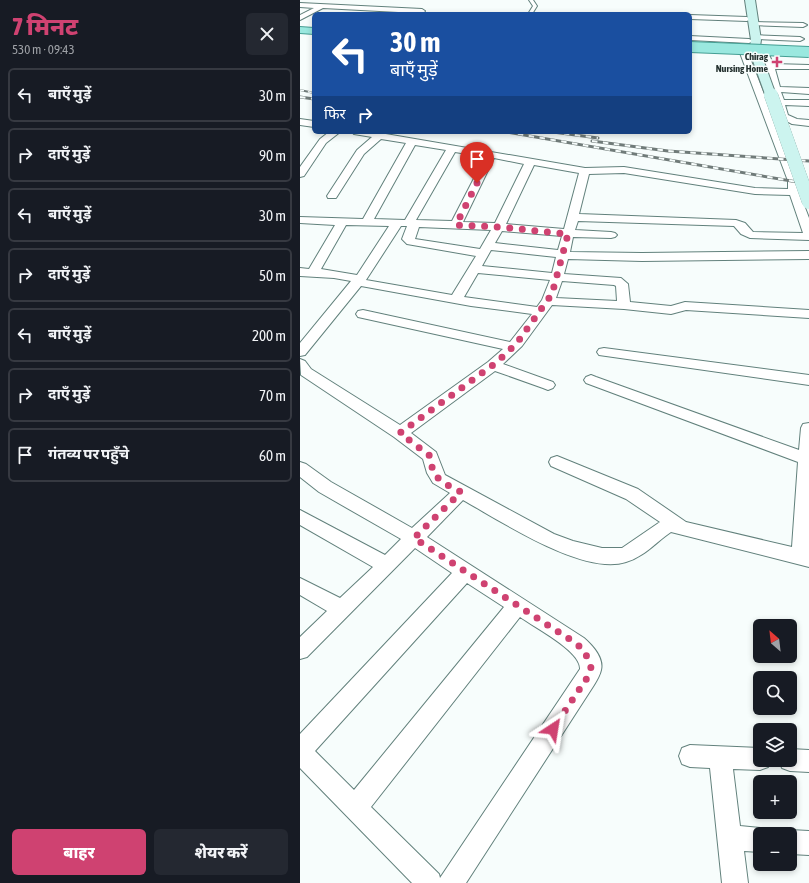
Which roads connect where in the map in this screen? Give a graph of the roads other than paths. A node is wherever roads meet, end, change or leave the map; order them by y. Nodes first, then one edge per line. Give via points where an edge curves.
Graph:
1 (314, 0) edge
2 (335, 0) edge
3 (531, 0) edge
4 (743, 0) edge
5 (750, 0) edge
6 (398, 2) dead end
7 (302, 6) edge
8 (322, 6) junction
9 (314, 12) edge
10 (421, 12) edge
11 (531, 12) edge
12 (311, 14) edge
13 (300, 18) edge
14 (692, 18) edge
15 (300, 23) edge
16 (300, 26) edge
17 (312, 26) edge
18 (312, 26) edge
19 (801, 28) dead end
20 (300, 30) edge
21 (312, 31) edge
22 (692, 32) edge
23 (692, 38) edge
24 (753, 38) junction
25 (800, 39) dead end
26 (692, 48) edge
27 (692, 48) edge
28 (809, 52) edge
29 (770, 66) junction
30 (809, 67) edge
31 (776, 89) junction
32 (809, 91) edge
33 (780, 102) junction
34 (809, 103) edge
35 (300, 122) edge
36 (809, 123) edge
37 (312, 124) edge
38 (332, 134) edge
39 (368, 134) edge
40 (379, 136) junction
41 (412, 142) junction
42 (452, 148) junction
43 (491, 155) junction
44 (530, 162) junction
45 (585, 171) junction
46 (300, 174) edge
47 (794, 192) junction
48 (332, 196) dead end
49 (809, 202) edge
50 (573, 217) junction
51 (300, 220) edge
52 (342, 222) junction
53 (367, 222) junction
54 (407, 223) junction
55 (456, 225) junction
56 (499, 227) junction
57 (809, 233) edge
58 (568, 234) junction
59 (611, 236) dead end
60 (809, 237) edge
61 (485, 249) junction
62 (563, 255) junction
63 (809, 255) edge
64 (474, 268) junction
65 (300, 272) edge
66 (313, 272) junction
67 (557, 277) junction
68 (358, 281) junction
69 (456, 299) junction
70 (624, 305) junction
71 (544, 306) junction
72 (364, 314) dead end
73 (809, 314) edge
74 (513, 347) junction
75 (300, 352) edge
76 (604, 352) dead end
77 (300, 364) edge
78 (493, 365) junction
79 (591, 380) dead end
80 (809, 380) edge
81 (548, 385) dead end
82 (809, 428) edge
83 (400, 433) junction
84 (808, 458) junction
85 (557, 462) dead end
86 (300, 468) edge
87 (461, 492) junction
88 (300, 517) edge
89 (679, 526) junction
90 (421, 530) junction
91 (805, 558) edge
92 (386, 565) junction
93 (466, 571) junction
94 (300, 586) edge
95 (518, 606) junction
96 (342, 609) junction
97 (300, 650) edge
98 (300, 751) edge
99 (690, 756) dead end
100 (720, 757) junction
101 (753, 759) edge
102 (797, 760) edge
103 (809, 761) edge
104 (355, 808) junction
105 (730, 838) junction
106 (753, 840) edge
107 (797, 842) edge
108 (809, 843) edge
109 (430, 883) edge
110 (451, 883) edge
111 (735, 883) edge

1 - 7 street
2 - 6 street
3 - 11 lane via 535,6
4 - 24 main road
5 - 24 main road
7 - 8 street
8 - 9 street
8 - 10 street
12 - 13 street
14 - 24 street
15 - 17 street
16 - 18 main road
19 - 24 street
20 - 21 main road
22 - 24 street
23 - 24 street
24 - 25 street
24 - 26 main road
24 - 28 main road
24 - 29 street
24 - 47 street
24 - 49 main road, bridge
27 - 28 main road, bridge
29 - 30 street
29 - 31 street
31 - 32 street
31 - 33 street
33 - 34 street
33 - 36 street via 784,117 795,122
35 - 37 street
38 - 46 street via 323,141
39 - 40 street
40 - 41 street
40 - 48 street via 360,152
41 - 42 street
41 - 53 street
42 - 43 street
42 - 54 street
43 - 44 street
43 - 55 street
44 - 45 street
44 - 56 street
45 - 47 street via 624,170 755,191
45 - 50 street
47 - 57 street
50 - 58 street
50 - 60 street via 736,223 750,235
51 - 52 street
52 - 53 street
52 - 66 street
53 - 54 street
54 - 55 street
54 - 61 street via 408,239 411,242
54 - 68 street
55 - 56 street
56 - 58 street
56 - 61 street
58 - 59 street
58 - 62 street
61 - 62 street
61 - 64 street
62 - 63 street
62 - 67 street
64 - 67 street
64 - 69 street
65 - 66 street
66 - 68 street via 334,274
67 - 70 street via 617,280 622,284
67 - 71 street via 552,294
68 - 69 street
68 - 75 street
69 - 71 street
70 - 71 street
70 - 73 street via 671,310 685,306
71 - 74 street
72 - 74 street
74 - 78 street
76 - 80 street
77 - 83 street via 306,372
78 - 81 street
78 - 83 street
79 - 84 street
82 - 84 street
83 - 87 street via 430,456 433,470 439,480
84 - 91 street
85 - 89 street via 632,494
86 - 90 street via 325,487
87 - 89 street via 548,540 608,557 621,557 631,553 663,528 670,525
87 - 90 street
88 - 92 street
89 - 91 street
90 - 92 street
90 - 93 street
92 - 96 street
93 - 95 street
93 - 98 street
94 - 96 street
95 - 104 street
95 - 110 street via 577,644 585,652 591,668 587,678
96 - 97 street
98 - 104 street
99 - 100 street
100 - 101 street
100 - 105 street
102 - 103 street
104 - 109 street
105 - 106 street
105 - 111 street
107 - 108 street

